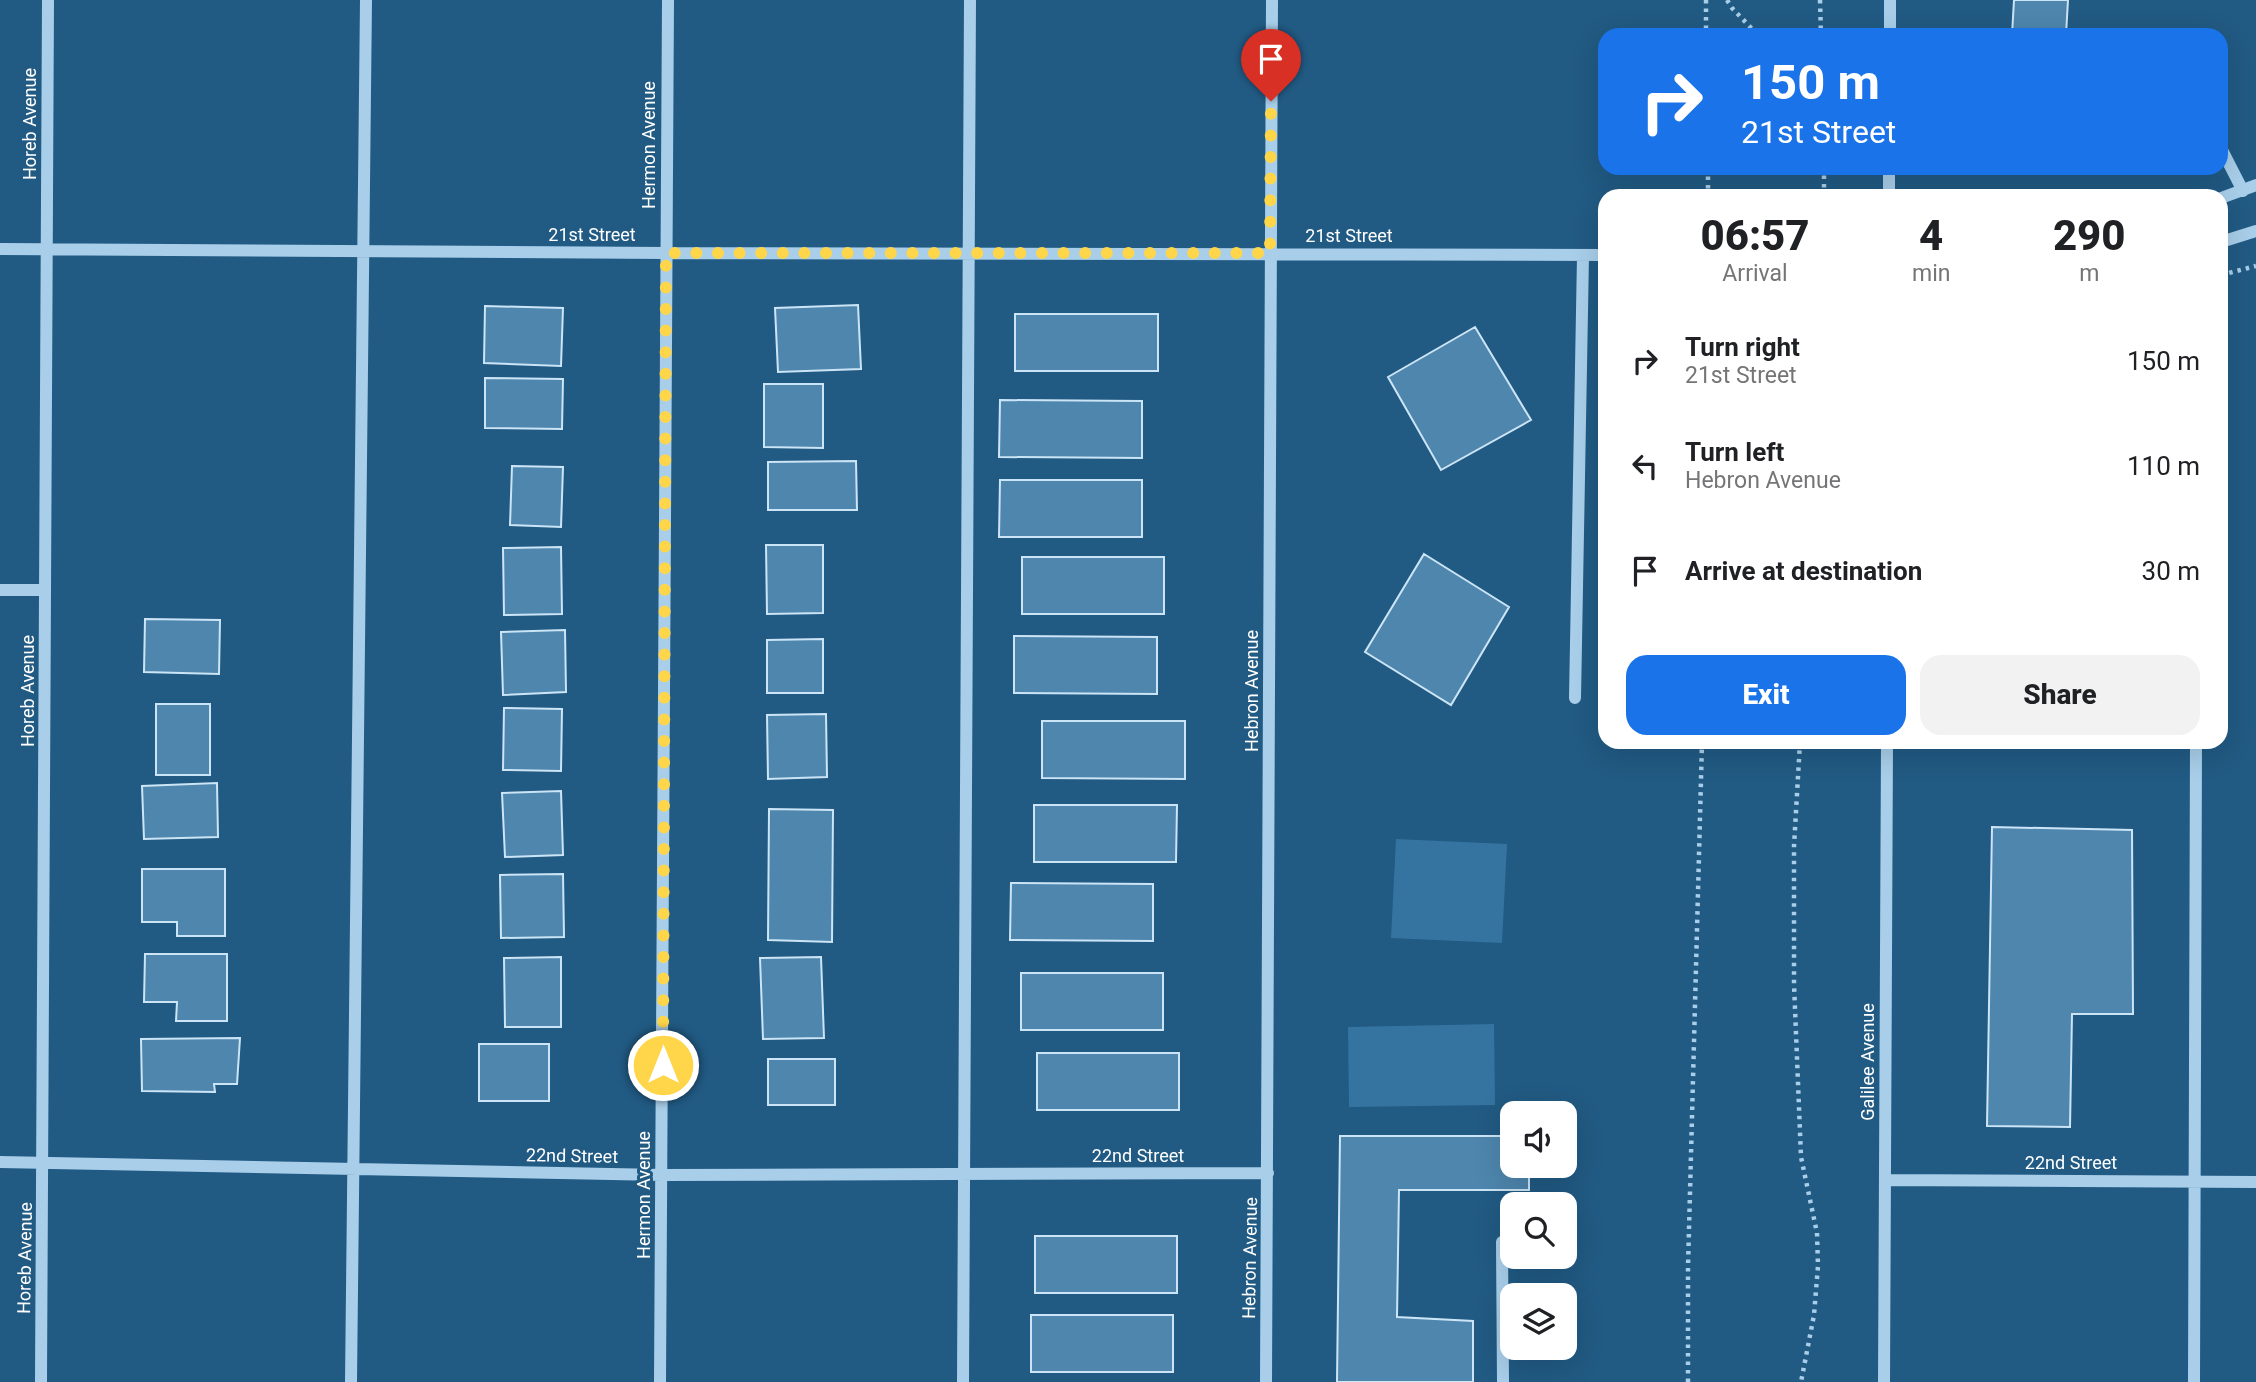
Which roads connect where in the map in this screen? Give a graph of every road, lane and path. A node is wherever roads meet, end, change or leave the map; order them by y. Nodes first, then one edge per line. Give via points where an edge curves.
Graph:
1 (48, 0) edge
2 (366, 0) edge
3 (668, 0) edge
4 (970, 0) edge
5 (1272, 0) edge
6 (1706, 0) edge
7 (1727, 0) edge
8 (1820, 0) edge
9 (1890, 0) edge
10 (1706, 28) edge
11 (1751, 28) edge
12 (1821, 28) edge
13 (1889, 28) edge
14 (2228, 162) edge
15 (2256, 185) edge
16 (2243, 191) junction
17 (2228, 196) edge
18 (2256, 230) edge
19 (2228, 240) edge
20 (0, 249) edge
21 (46, 249) junction
22 (363, 251) junction
23 (666, 253) junction
24 (1270, 253) junction
25 (969, 254) junction
26 (1583, 256) junction
27 (1598, 256) edge
28 (2256, 266) edge
29 (2228, 273) edge
30 (0, 590) edge
31 (45, 590) junction
32 (1575, 698) dead end
33 (1702, 749) edge
34 (1800, 749) edge
35 (1887, 749) edge
36 (2196, 749) edge
37 (0, 1162) edge
38 (44, 1162) junction
39 (354, 1169) junction
40 (1268, 1173) junction
41 (964, 1174) junction
42 (662, 1175) junction
43 (1885, 1180) junction
44 (2194, 1182) junction
45 (2256, 1182) edge
46 (1502, 1269) edge
47 (41, 1382) edge
48 (351, 1382) edge
49 (660, 1382) edge
50 (963, 1382) edge
51 (1266, 1382) edge
52 (1503, 1382) edge
53 (1688, 1382) edge
54 (1801, 1382) edge
55 (1884, 1382) edge
56 (2194, 1382) edge

1 - 21 street, Horeb Avenue
2 - 22 street
3 - 23 street, Hermon Avenue
4 - 25 street
5 - 24 street, Hebron Avenue
6 - 10 path
7 - 11 path
8 - 12 path
9 - 13 street
14 - 16 street
15 - 16 street
16 - 17 street
18 - 19 street
20 - 21 street, 21st Street
21 - 22 street, 21st Street
21 - 31 street, Horeb Avenue
22 - 23 street, 21st Street
22 - 39 street
23 - 25 street, 21st Street
23 - 42 street, Hermon Avenue
24 - 25 street, 21st Street
24 - 26 street, 21st Street
24 - 40 street, Hebron Avenue
25 - 41 street
26 - 27 street, 21st Street
26 - 32 street
28 - 29 path
30 - 31 street
31 - 38 street, Horeb Avenue
33 - 53 path
34 - 54 path via 1794,984 1801,1157 1817,1233 1818,1266
35 - 43 street, Galilee Avenue
36 - 44 street
37 - 38 street, 22nd Street
38 - 39 street, 22nd Street
38 - 47 street, Horeb Avenue
39 - 42 street, 22nd Street
39 - 48 street
40 - 41 street, 22nd Street
40 - 51 street, Hebron Avenue
41 - 42 street, 22nd Street
41 - 50 street
42 - 49 street, Hermon Avenue
43 - 44 street, 22nd Street
43 - 55 street, Galilee Avenue
44 - 45 street, 22nd Street
44 - 56 street
46 - 52 street

